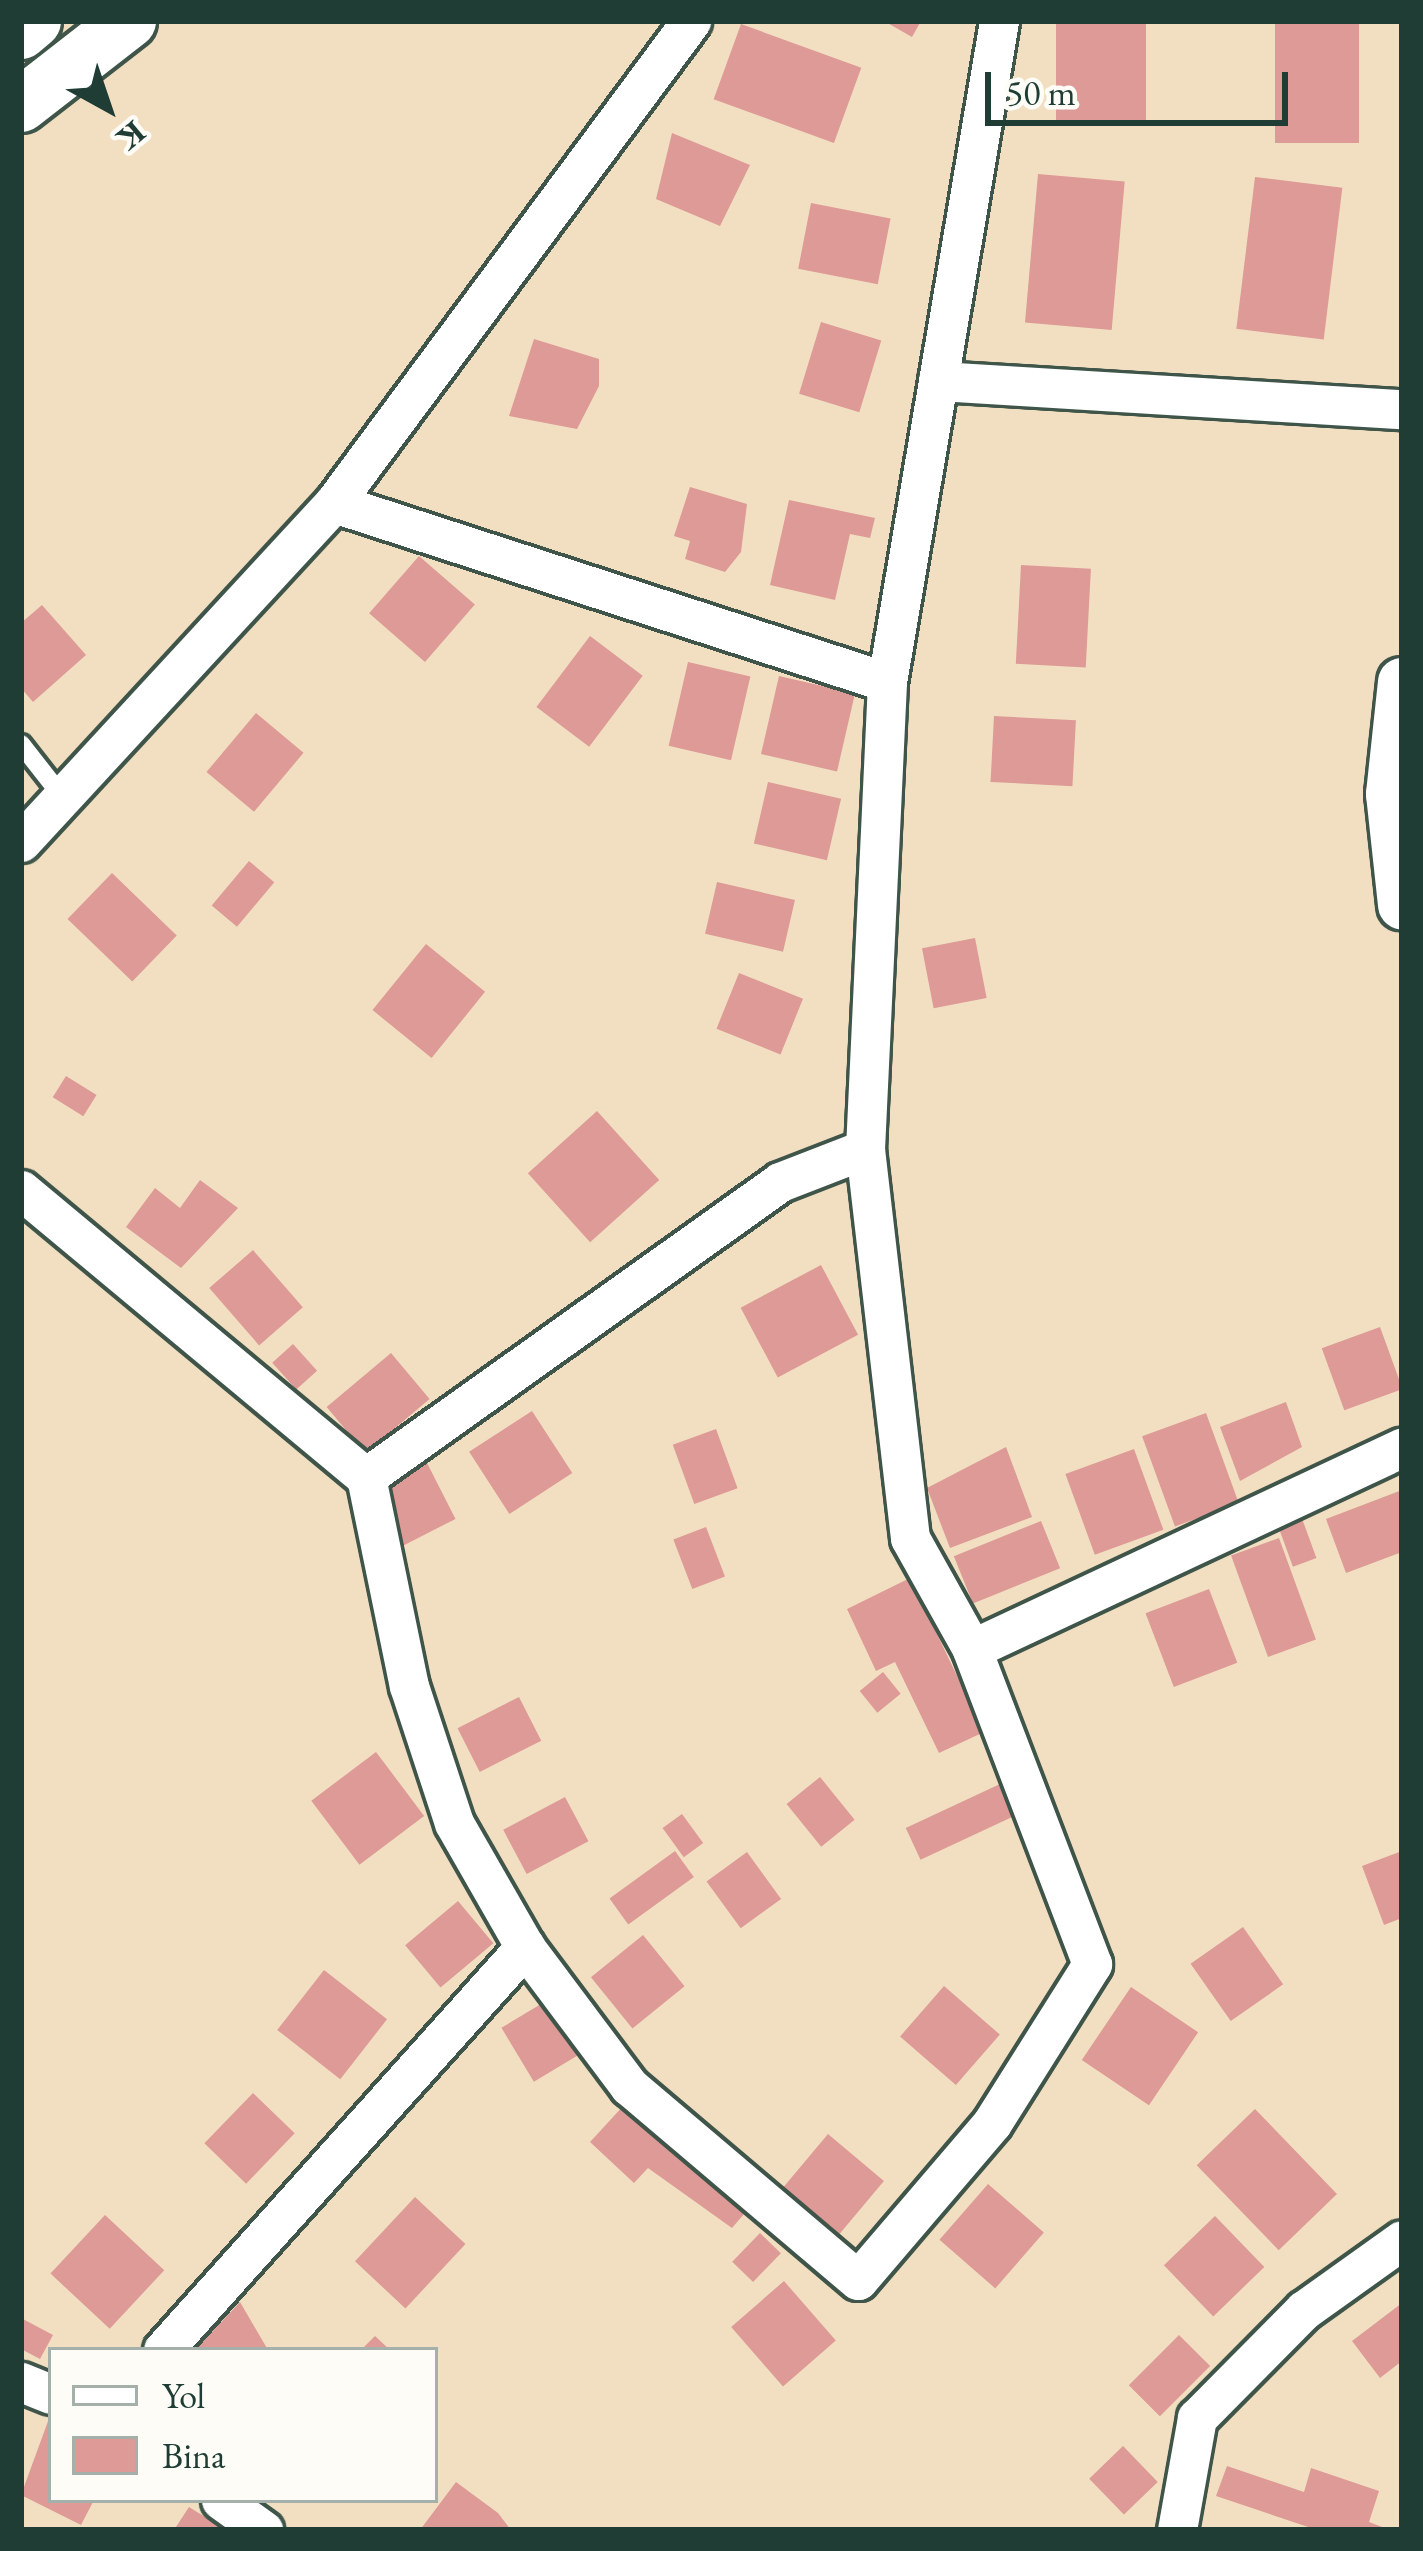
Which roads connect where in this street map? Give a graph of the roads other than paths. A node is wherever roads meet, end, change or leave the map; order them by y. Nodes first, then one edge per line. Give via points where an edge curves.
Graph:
1 (34, 21) edge
2 (129, 21) edge
3 (691, 21) edge
4 (999, 21) edge
5 (21, 32) edge
6 (21, 105) edge
7 (938, 381) junction
8 (1402, 410) edge
9 (334, 503) junction
10 (886, 682) junction
11 (1402, 682) edge
12 (21, 744) edge
13 (61, 795) junction
14 (21, 842) edge
15 (1402, 905) edge
16 (866, 1148) junction
17 (21, 1190) edge
18 (1402, 1448) edge
19 (366, 1477) junction
20 (972, 1649) junction
21 (525, 1947) junction
22 (1402, 2240) edge
23 (166, 2347) edge
24 (225, 2503) edge
25 (263, 2530) edge
26 (1177, 2530) edge

1 - 5 main road
2 - 6 main road
3 - 9 street
4 - 7 street
7 - 8 street
7 - 10 street
9 - 10 street
9 - 13 street
10 - 16 street
11 - 15 street via 1390,794
12 - 13 lane
13 - 14 street
16 - 19 street via 780,1182
16 - 20 street via 910,1538
17 - 19 street
18 - 20 street
19 - 21 street via 409,1687 448,1804
20 - 21 street via 1092,1964 992,2123 858,2280 629,2086
21 - 23 street
22 - 26 street via 1304,2310 1198,2418
24 - 25 street

